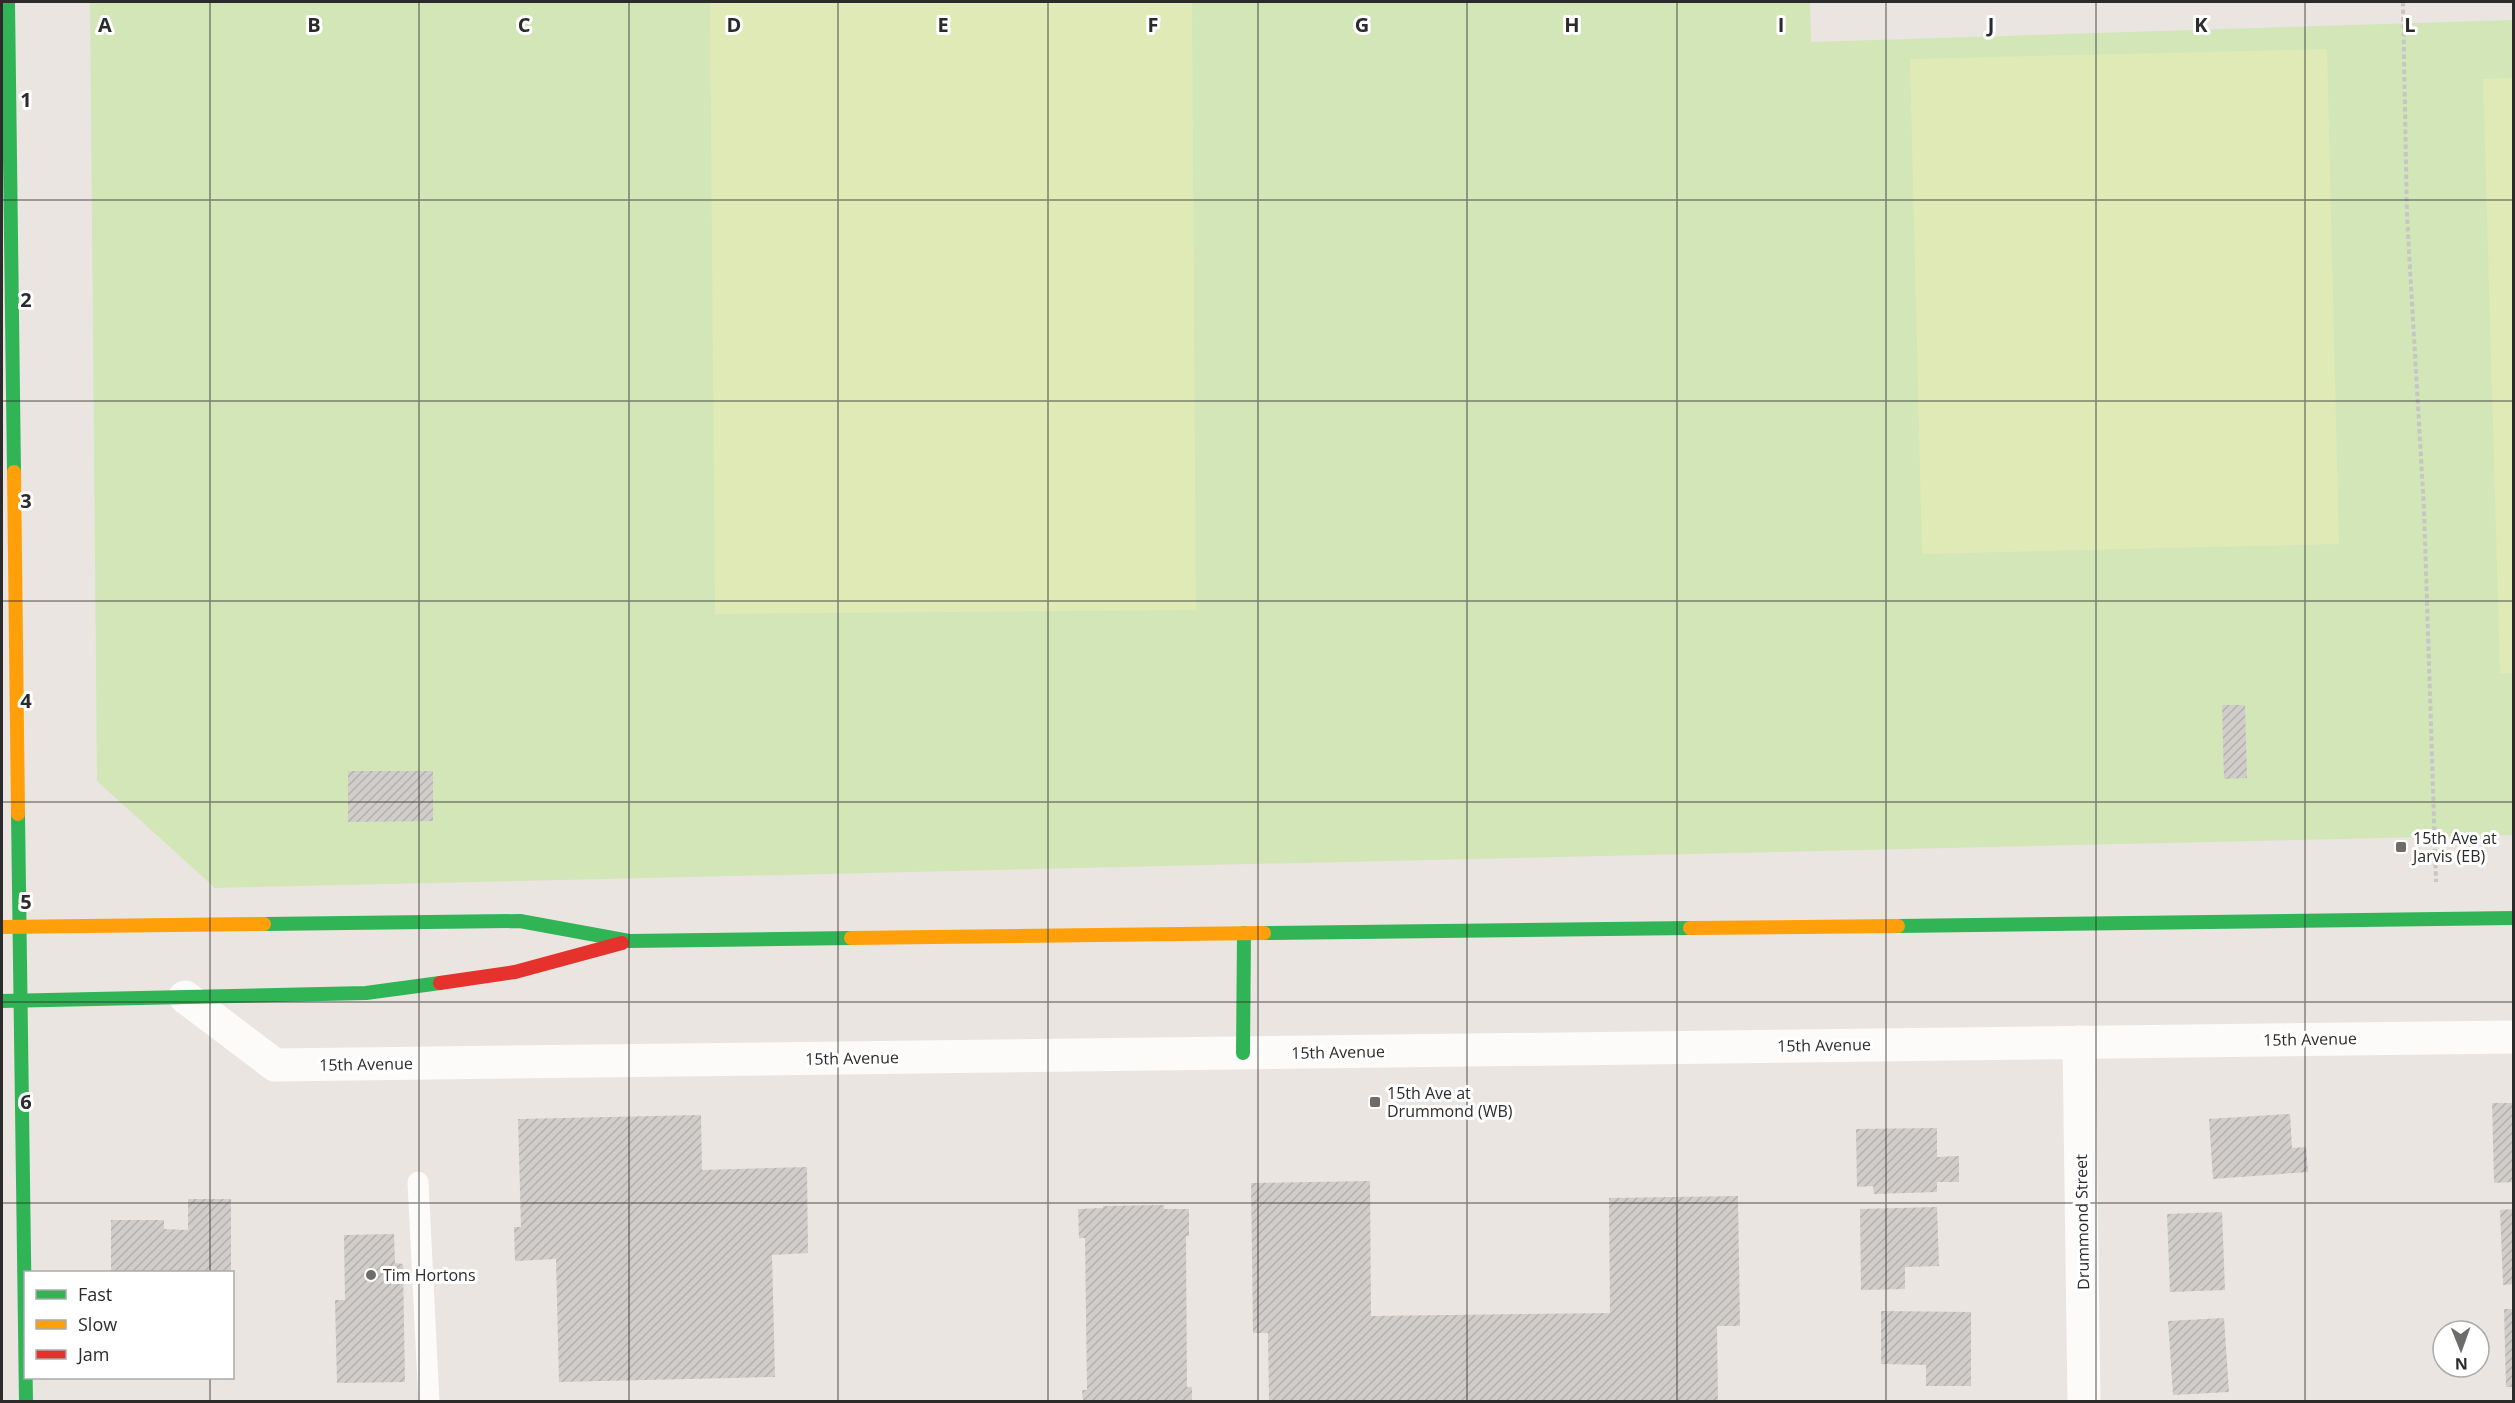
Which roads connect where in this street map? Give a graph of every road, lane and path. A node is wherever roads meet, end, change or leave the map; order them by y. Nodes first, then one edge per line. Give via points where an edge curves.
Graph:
1 (8, 2) edge
2 (2403, 2) edge
3 (2514, 918) edge
4 (2437, 919) junction
5 (2, 927) edge
6 (20, 927) junction
7 (1244, 933) junction
8 (629, 940) junction
9 (185, 997) junction
10 (21, 1000) junction
11 (2, 1001) edge
12 (2514, 1037) edge
13 (2079, 1041) junction
14 (1243, 1053) junction
15 (418, 1182) dead end
16 (24, 1271) edge
17 (26, 1379) edge
18 (26, 1401) edge
19 (429, 1401) edge
20 (2084, 1401) edge

1 - 6 main road
2 - 4 path via 2407,217 2424,509
3 - 4 main road
4 - 7 main road
5 - 6 main road
6 - 8 main road via 520,921
6 - 10 main road
7 - 8 main road
7 - 14 main road
8 - 9 main road via 515,972 366,993
9 - 10 main road
9 - 14 street, 15th Avenue via 275,1065
10 - 11 main road
10 - 16 main road
12 - 13 street, 15th Avenue
13 - 14 street, 15th Avenue
13 - 20 street, Drummond Street
15 - 19 lane
17 - 18 main road

